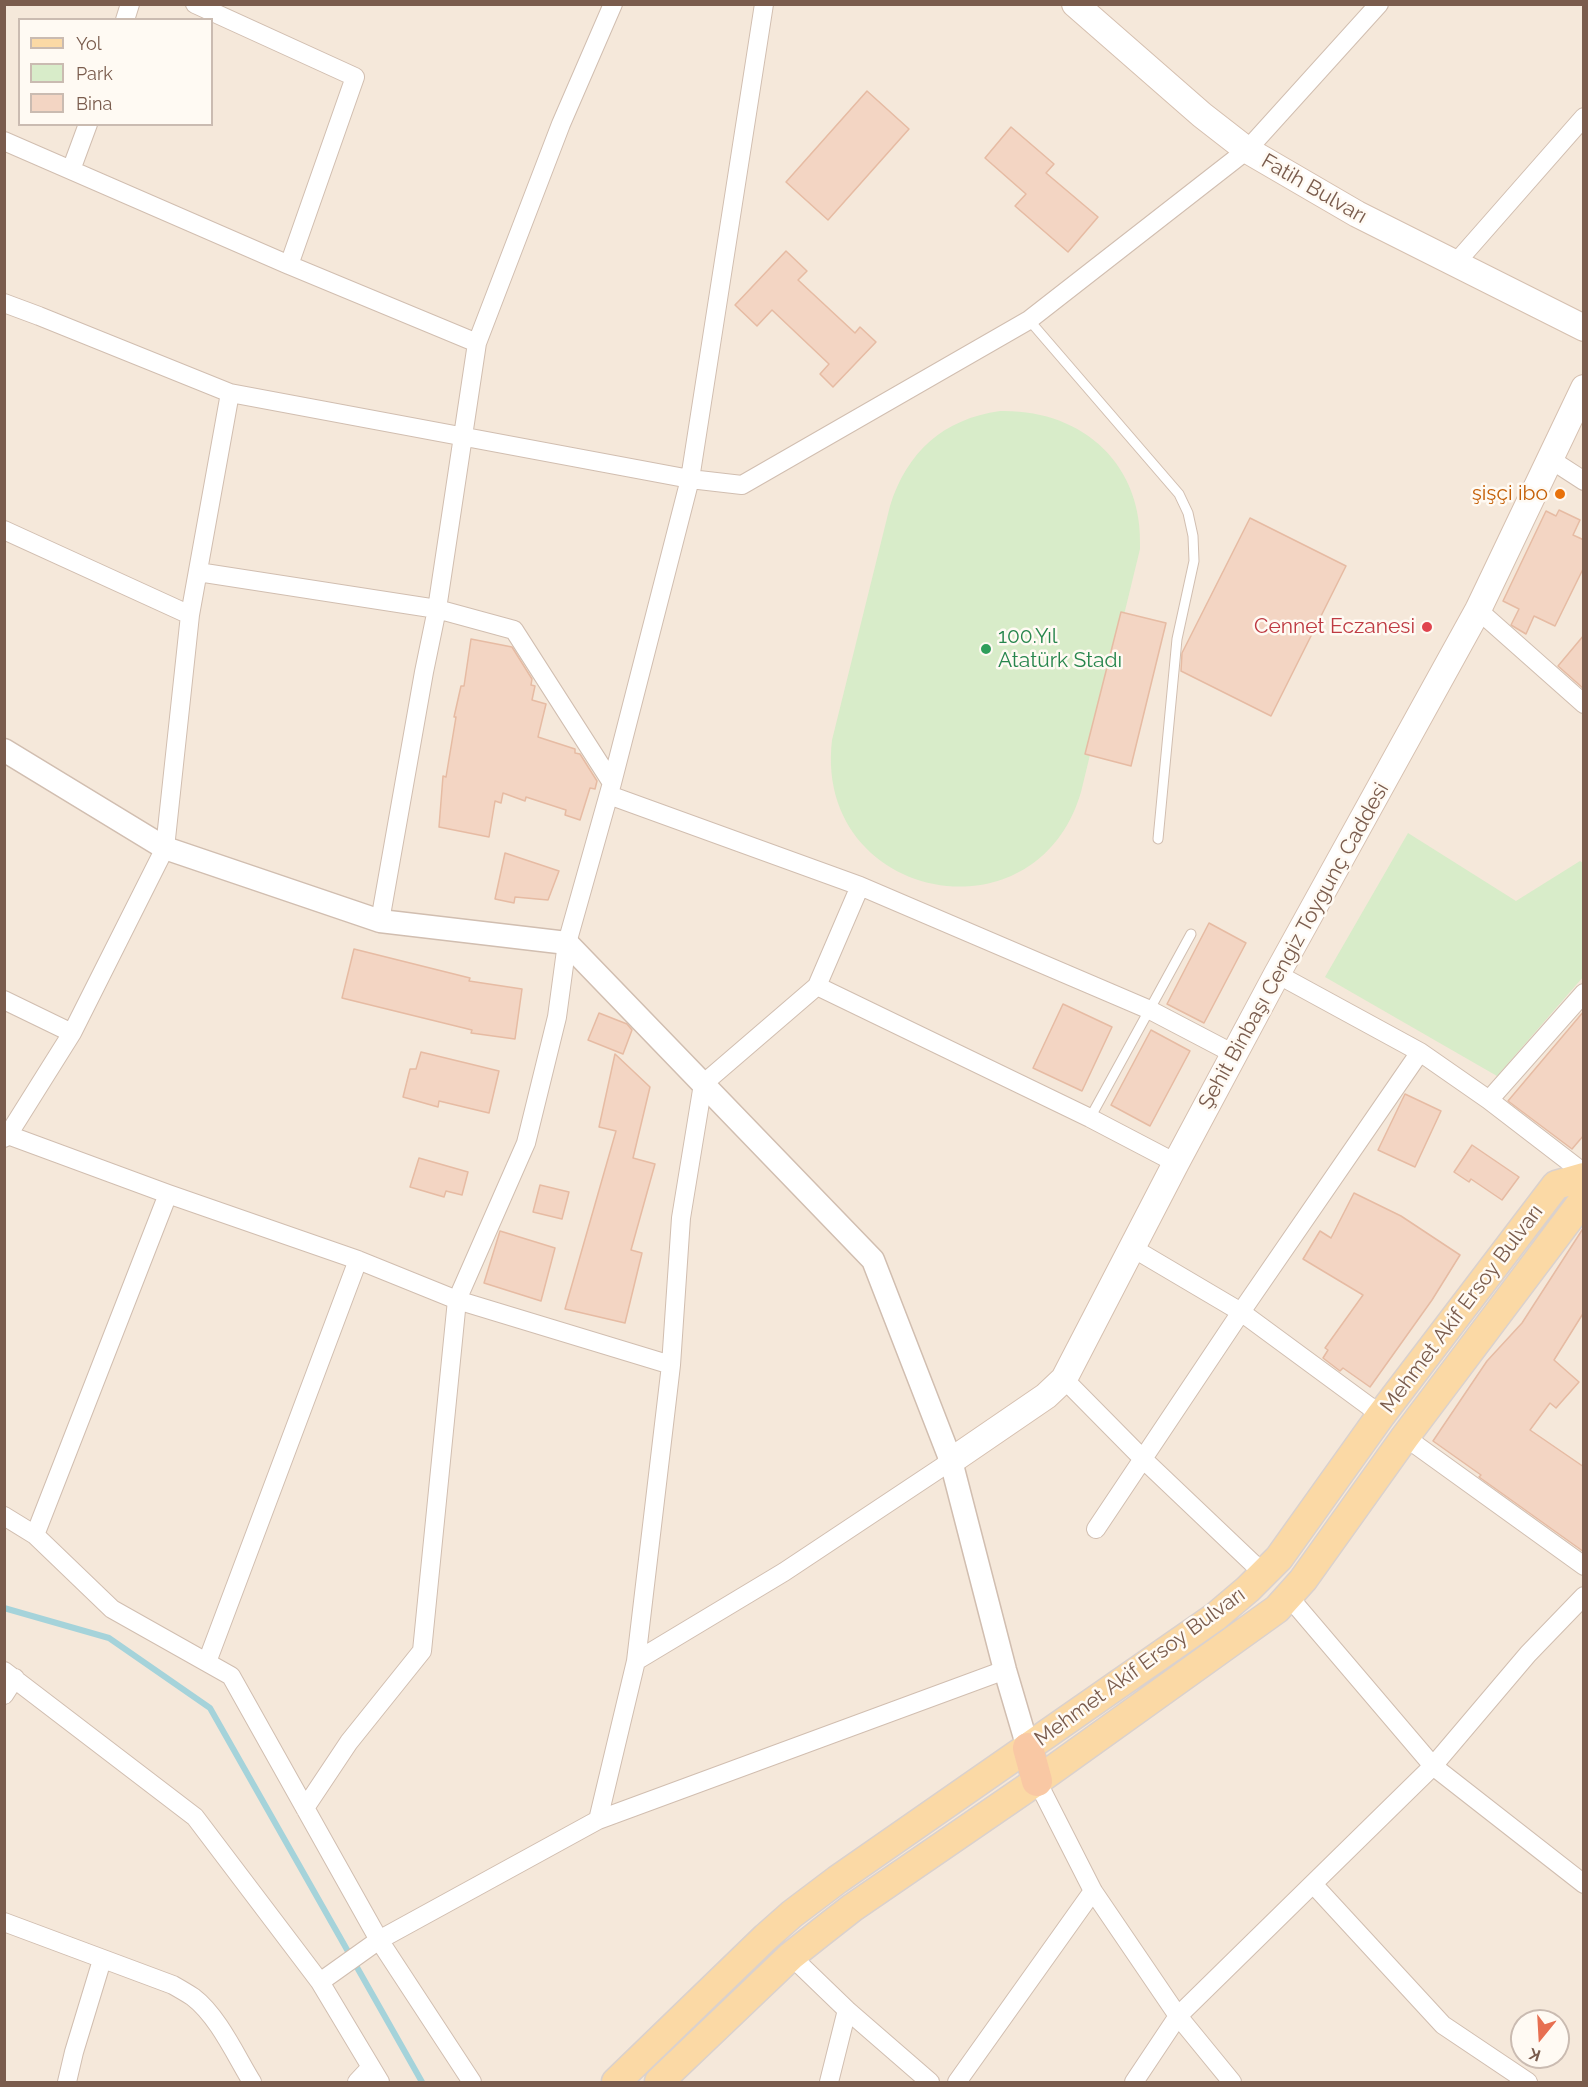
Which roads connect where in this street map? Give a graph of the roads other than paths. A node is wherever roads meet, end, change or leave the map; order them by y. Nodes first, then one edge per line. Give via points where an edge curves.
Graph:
1 (195, 4) edge
2 (613, 4) edge
3 (764, 4) edge
4 (1075, 4) edge
5 (1379, 4) edge
6 (1584, 117) edge
7 (87, 126) edge
8 (4, 141) edge
9 (1247, 150) junction
10 (71, 170) junction
11 (289, 265) junction
12 (1454, 265) junction
13 (4, 303) edge
14 (1029, 320) junction
15 (1584, 328) edge
16 (477, 343) junction
17 (1584, 388) edge
18 (230, 393) junction
19 (464, 435) junction
20 (1550, 459) junction
21 (690, 479) junction
22 (1584, 481) edge
23 (4, 530) edge
24 (198, 572) junction
25 (437, 609) junction
26 (1478, 610) junction
27 (190, 615) junction
28 (1584, 704) edge
29 (4, 750) edge
30 (610, 789) junction
31 (1158, 839) dead end
32 (165, 848) junction
33 (860, 886) junction
34 (380, 921) junction
35 (1191, 934) dead end
36 (567, 943) junction
37 (1277, 974) junction
38 (817, 986) junction
39 (1584, 993) edge
40 (4, 1000) edge
41 (1150, 1010) junction
42 (72, 1033) junction
43 (1420, 1052) junction
44 (1234, 1054) junction
45 (704, 1084) junction
46 (1489, 1100) junction
47 (1090, 1118) junction
48 (6, 1136) edge
49 (1176, 1163) junction
50 (1584, 1175) edge
51 (168, 1194) junction
52 (1584, 1199) edge
53 (1131, 1247) junction
54 (358, 1260) junction
55 (457, 1300) junction
56 (1241, 1312) junction
57 (671, 1365) junction
58 (1064, 1379) junction
59 (1381, 1415) junction
60 (1405, 1437) junction
61 (1143, 1459) junction
62 (951, 1461) junction
63 (4, 1516) edge
64 (1096, 1529) dead end
65 (35, 1535) junction
66 (1584, 1566) edge
67 (1264, 1574) junction
68 (1584, 1596) edge
69 (1289, 1597) junction
70 (636, 1661) junction
71 (207, 1662) junction
72 (1005, 1670) junction
73 (10, 1674) edge
74 (4, 1695) edge
75 (1028, 1748) junction
76 (1433, 1766) junction
77 (1037, 1781) junction
78 (305, 1808) junction
79 (598, 1820) junction
80 (1313, 1884) junction
81 (1584, 1884) edge
82 (1093, 1892) junction
83 (4, 1922) edge
84 (379, 1940) junction
85 (791, 1956) junction
86 (102, 1960) junction
87 (320, 1982) junction
88 (847, 2010) junction
89 (1178, 2016) junction
90 (376, 2075) edge
91 (67, 2082) edge
92 (252, 2082) edge
93 (357, 2082) edge
94 (472, 2082) edge
95 (616, 2082) edge
96 (658, 2082) edge
97 (829, 2082) edge
98 (930, 2082) edge
99 (957, 2082) edge
100 (1134, 2082) edge
101 (1232, 2082) edge
102 (1528, 2082) edge

1 - 11 street via 355,77
2 - 16 street via 561,124
3 - 21 street
4 - 9 main road, Fatih Bulvarı via 1202,116
5 - 9 street
6 - 12 street
7 - 10 street
8 - 10 street
9 - 12 main road, Fatih Bulvarı via 1293,179
9 - 14 street
10 - 11 street
11 - 16 street
12 - 15 main road, Fatih Bulvarı
13 - 18 street
14 - 21 street via 742,485
14 - 31 lane via 1179,494 1188,513 1194,561 1177,639
16 - 19 street
17 - 20 main road, Şehit Binbaşı Cengiz Toygunç Caddesi
18 - 19 street
18 - 24 street
19 - 21 street
19 - 25 street
20 - 22 street
20 - 26 main road, Şehit Binbaşı Cengiz Toygunç Caddesi
21 - 30 street
23 - 27 street
24 - 25 street
24 - 27 street
25 - 30 street via 514,630
25 - 34 street
26 - 28 street
26 - 37 main road, Şehit Binbaşı Cengiz Toygunç Caddesi
27 - 32 street
29 - 32 street
30 - 33 street
30 - 36 street
32 - 34 street
32 - 42 street
33 - 38 street
33 - 41 street
34 - 36 street
35 - 41 lane
36 - 45 street
36 - 55 street via 557,1017 526,1143
37 - 43 street
37 - 44 main road, Şehit Binbaşı Cengiz Toygunç Caddesi
38 - 45 street
38 - 47 street
39 - 46 street
40 - 42 street
41 - 44 street
41 - 47 lane
42 - 48 street
43 - 46 street
43 - 56 street
44 - 49 main road, Şehit Binbaşı Cengiz Toygunç Caddesi
45 - 57 street via 681,1218
45 - 62 street via 873,1260
46 - 50 street
47 - 49 street
48 - 51 street
49 - 53 main road, Şehit Binbaşı Cengiz Toygunç Caddesi
50 - 59 main road, Mehmet Akif Ersoy Bulvarı via 1556,1185
51 - 54 street
51 - 65 street
52 - 60 main road, Mehmet Akif Ersoy Bulvarı
53 - 56 street
53 - 58 main road, Şehit Binbaşı Cengiz Toygunç Caddesi
54 - 55 street
54 - 71 street
55 - 57 street
55 - 78 street via 422,1651 349,1742
56 - 59 street
56 - 61 street
57 - 70 street
58 - 61 street
58 - 62 main road, Şehit Binbaşı Cengiz Toygunç Caddesi via 1046,1396
59 - 67 main road, Mehmet Akif Ersoy Bulvarı
60 - 66 street
60 - 69 main road, Mehmet Akif Ersoy Bulvarı
61 - 64 street
61 - 67 street
62 - 70 street via 784,1572
62 - 72 street
63 - 65 street
65 - 71 street via 112,1609
67 - 75 main road, Mehmet Akif Ersoy Bulvarı via 1215,1617
68 - 76 street via 1528,1654
69 - 76 street
69 - 77 main road, Mehmet Akif Ersoy Bulvarı via 1265,1619
70 - 79 street
71 - 78 street via 231,1676
72 - 75 street
72 - 79 street
73 - 74 street
73 - 87 street via 195,1818
75 - 77 highway
75 - 95 main road, Mehmet Akif Ersoy Bulvarı via 792,1914
76 - 80 street
76 - 81 street
77 - 82 street
77 - 85 main road, Mehmet Akif Ersoy Bulvarı via 852,1908
78 - 84 street
79 - 84 street
80 - 89 street
80 - 102 street via 1443,2025
82 - 89 street
82 - 99 street
83 - 86 street
84 - 87 street
84 - 94 street
85 - 88 street
85 - 96 main road, Mehmet Akif Ersoy Bulvarı
86 - 91 street
86 - 92 street via 173,1985 193,1997 206,2009
87 - 90 street
88 - 97 street
88 - 98 street
89 - 100 street
89 - 101 street
90 - 93 street

